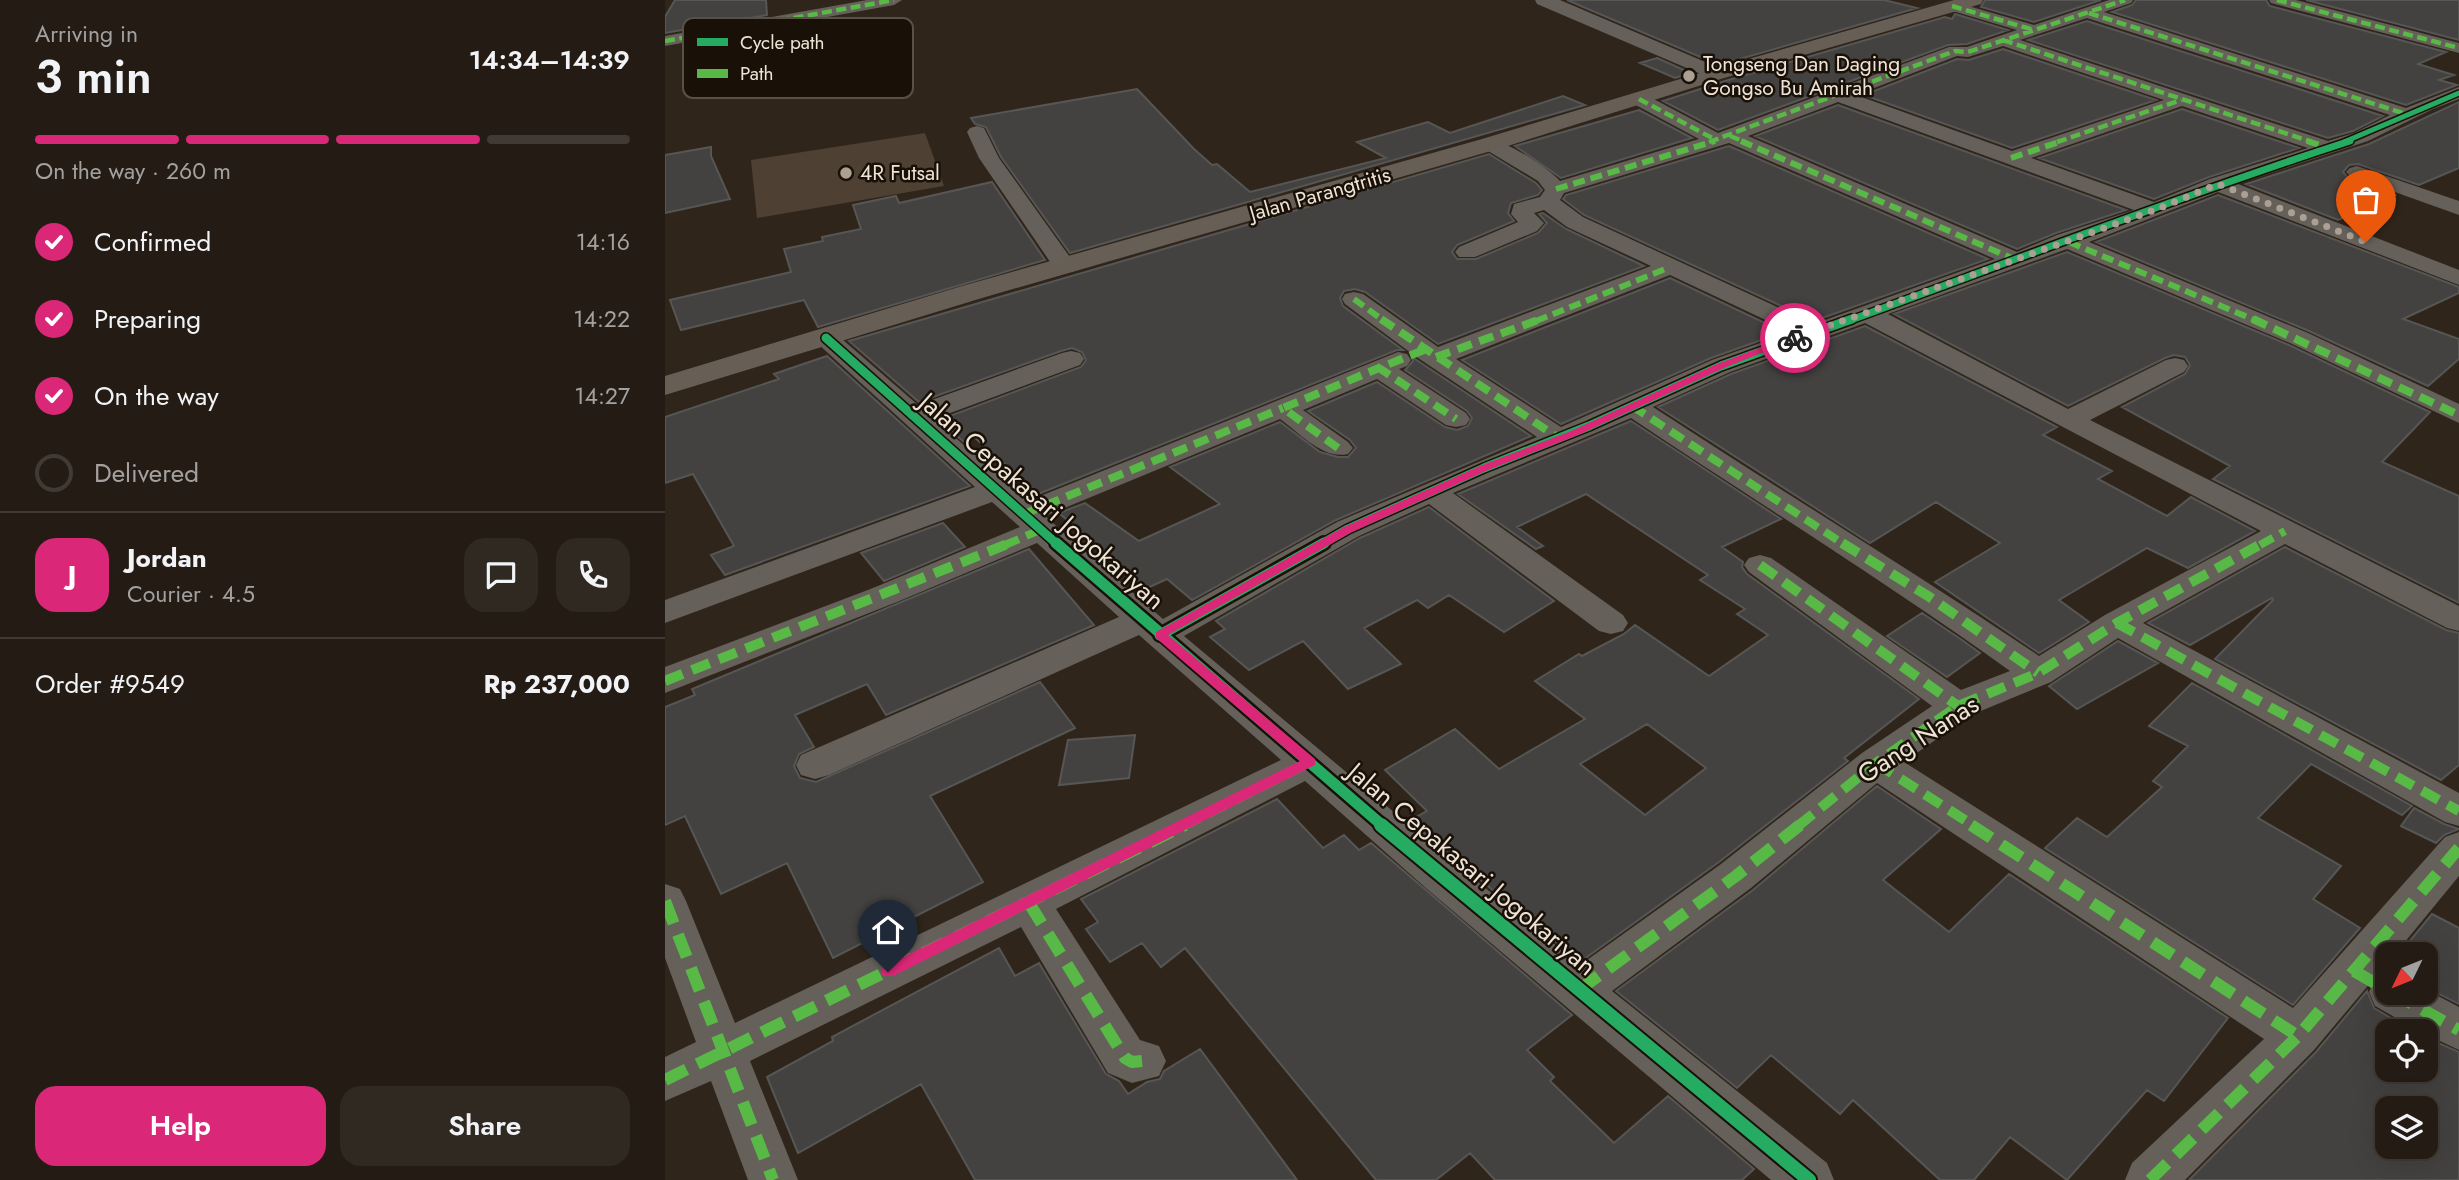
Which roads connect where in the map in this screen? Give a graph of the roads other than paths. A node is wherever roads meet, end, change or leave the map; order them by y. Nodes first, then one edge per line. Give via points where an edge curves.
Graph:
1 (1544, 0) edge
2 (2125, 0) edge
3 (2277, 0) edge
4 (881, 1) edge
5 (1963, 3) edge
6 (2089, 13) junction
7 (789, 18) edge
8 (2035, 30) junction
9 (683, 38) edge
10 (2002, 40) junction
11 (665, 41) edge
12 (2459, 48) edge
13 (1717, 74) junction
14 (2459, 93) edge
15 (1838, 95) junction
16 (1639, 99) junction
17 (2181, 100) junction
18 (2418, 110) junction
19 (2459, 113) edge
20 (977, 132) dead end
21 (1722, 137) junction
22 (1490, 144) junction
23 (2329, 148) junction
24 (2011, 158) junction
25 (2357, 172) dead end
26 (2218, 184) junction
27 (1552, 195) junction
28 (2459, 208) edge
29 (2155, 210) junction
30 (2066, 240) junction
31 (1467, 252) dead end
32 (2016, 260) junction
33 (1065, 267) junction
34 (1668, 268) junction
35 (2459, 278) edge
36 (1354, 299) dead end
37 (1868, 314) junction
38 (1811, 332) junction
39 (826, 338) junction
40 (1430, 353) junction
41 (1071, 359) dead end
42 (2175, 366) dead end
43 (1379, 368) junction
44 (665, 386) edge
45 (1632, 406) junction
46 (1283, 408) junction
47 (2459, 415) edge
48 (912, 417) junction
49 (1456, 419) dead end
50 (2068, 420) junction
51 (1560, 439) junction
52 (1338, 448) dead end
53 (1431, 491) junction
54 (1021, 511) junction
55 (2285, 531) junction
56 (1760, 565) dead end
57 (665, 612) edge
58 (2459, 620) edge
59 (1611, 624) dead end
60 (2117, 624) junction
61 (1151, 627) junction
62 (2038, 673) junction
63 (665, 681) edge
64 (1958, 706) junction
65 (1310, 762) junction
66 (1876, 763) junction
67 (815, 765) dead end
68 (2459, 811) edge
69 (2455, 858) edge
70 (665, 901) edge
71 (1029, 903) junction
72 (2403, 942) edge
73 (2375, 986) edge
74 (1579, 990) junction
75 (2413, 1005) edge
76 (2459, 1030) edge
77 (2298, 1036) junction
78 (724, 1052) junction
79 (1142, 1062) dead end
80 (665, 1080) edge
81 (773, 1180) edge
82 (1809, 1180) edge
83 (2150, 1180) edge

1 - 13 street
2 - 6 street
3 - 12 street
4 - 7 street
5 - 8 street
5 - 13 main road, Jalan Parangtritis
6 - 8 street
6 - 18 street
8 - 10 street
9 - 11 street
10 - 15 street via 1968,52 1951,52
10 - 17 street
13 - 16 main road, Jalan Parangtritis
14 - 18 street
15 - 21 street
15 - 24 street
16 - 21 street
16 - 22 main road, Jalan Parangtritis
17 - 23 street
17 - 24 street
18 - 19 street
18 - 23 street
20 - 33 street via 989,158
21 - 27 street
21 - 32 street
22 - 27 street via 1545,177
22 - 33 main road, Jalan Parangtritis
23 - 26 street
24 - 29 street
25 - 28 street
26 - 29 street
26 - 35 street
27 - 31 street via 1522,209 1533,223 1529,226
27 - 34 street via 1575,222
29 - 30 street
30 - 32 street
30 - 47 street via 2288,333
32 - 37 street
33 - 39 main road, Jalan Parangtritis
34 - 38 street
34 - 40 street via 1505,333
36 - 40 street
37 - 38 street
37 - 50 street
38 - 45 street
39 - 44 main road, Jalan Parangtritis
39 - 48 street, Jalan Cepakasari Jogokariyan
40 - 43 street
40 - 51 street
41 - 48 street
42 - 50 street
43 - 46 street
43 - 49 street
45 - 51 street
45 - 62 street
46 - 52 street
46 - 54 street
48 - 54 street, Jalan Cepakasari Jogokariyan
50 - 55 street
51 - 53 street
53 - 59 street
53 - 61 street
54 - 57 street
54 - 61 street, Jalan Cepakasari Jogokariyan
54 - 63 street via 911,585
55 - 58 street
55 - 60 street, Gang Nanas
56 - 64 street
60 - 62 street, Gang Nanas
60 - 68 street
61 - 65 street, Jalan Cepakasari Jogokariyan
61 - 67 street
62 - 64 street, Gang Nanas
64 - 66 street, Gang Nanas
65 - 71 street
65 - 74 street, Jalan Cepakasari Jogokariyan
66 - 74 street, Gang Nanas via 1736,876
66 - 77 street
69 - 72 street
70 - 78 street
71 - 78 street
71 - 79 street via 1125,1058
73 - 77 street
74 - 82 street, Jalan Cepakasari Jogokariyan
75 - 76 street
77 - 83 street
78 - 80 street
78 - 81 street

